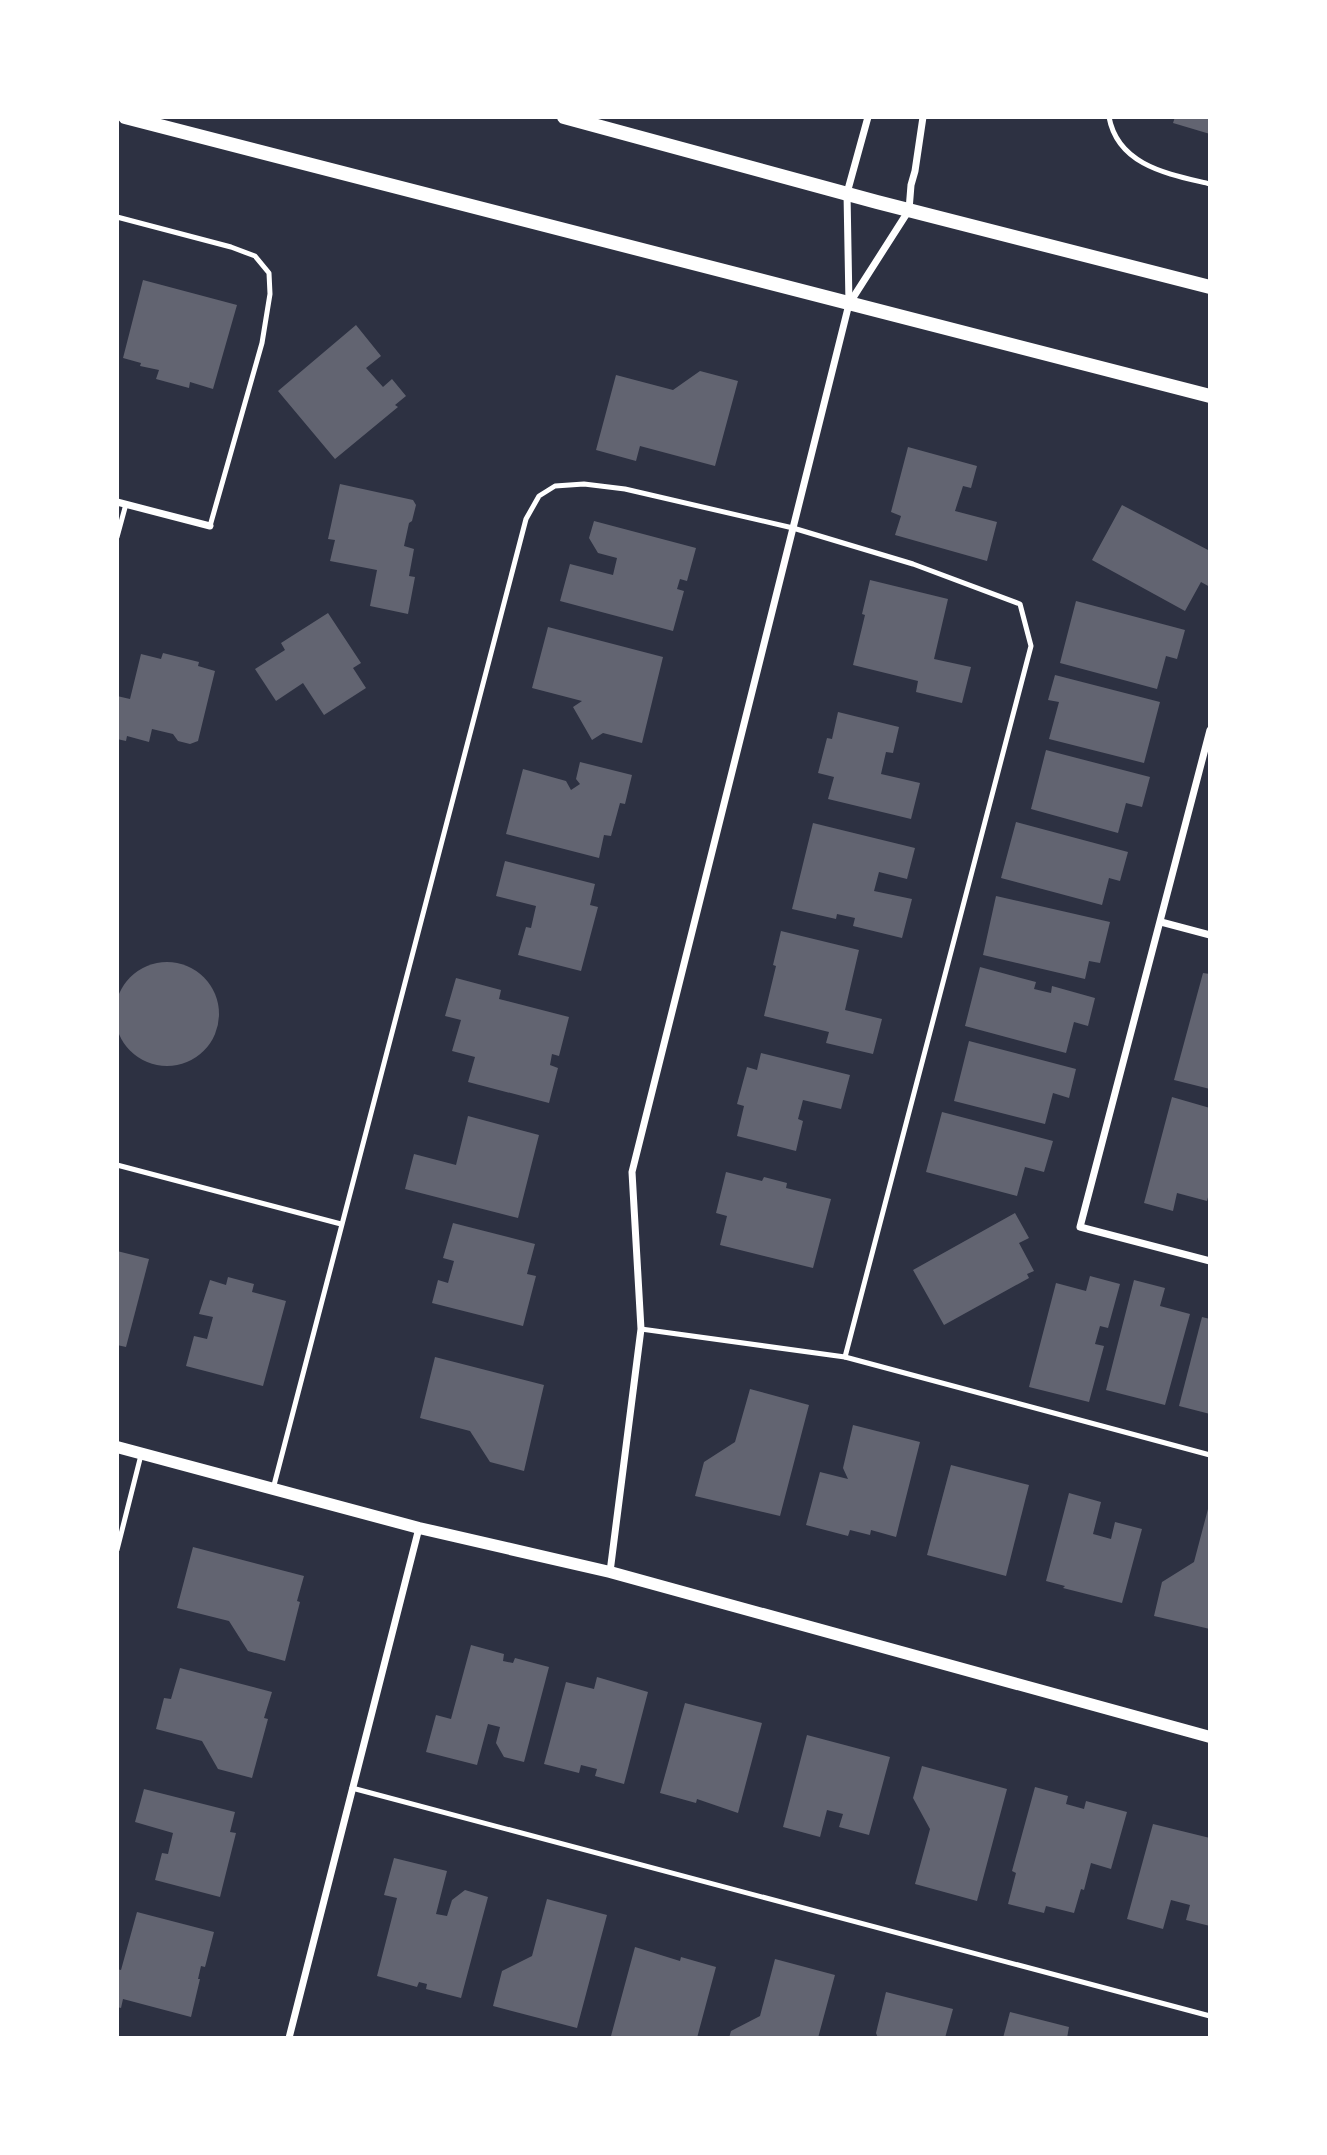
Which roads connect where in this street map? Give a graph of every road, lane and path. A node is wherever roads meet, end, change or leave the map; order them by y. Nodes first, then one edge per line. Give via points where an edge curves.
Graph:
1 (125, 117) edge
2 (564, 117) edge
3 (868, 117) edge
4 (923, 117) edge
5 (1109, 117) edge
6 (1210, 184) edge
7 (847, 193) junction
8 (909, 210) junction
9 (117, 217) edge
10 (1210, 287) edge
11 (849, 304) junction
12 (1210, 396) edge
13 (117, 502) edge
14 (126, 504) junction
15 (210, 526) joint
16 (793, 528) junction
17 (117, 537) edge
18 (1210, 730) edge
19 (1161, 922) junction
20 (1210, 935) edge
21 (117, 1165) edge
22 (341, 1224) junction
23 (1210, 1261) edge
24 (641, 1329) junction
25 (845, 1357) junction
26 (117, 1447) edge
27 (141, 1453) junction
28 (1210, 1455) edge
29 (273, 1489) junction
30 (419, 1528) junction
31 (117, 1550) edge
32 (610, 1572) junction
33 (1210, 1737) edge
34 (352, 1788) junction
35 (1210, 2016) edge
36 (289, 2038) edge

1 - 11 main road
2 - 7 main road
3 - 7 street
4 - 8 street
5 - 6 lane via 1126,152 1153,169
7 - 8 main road
7 - 11 street
8 - 10 main road
8 - 11 street
9 - 15 lane via 231,247 255,256 269,273 262,343
11 - 12 main road
11 - 16 street
13 - 14 street
14 - 15 street
14 - 17 lane
16 - 22 lane via 625,489 555,486 539,496 526,519
16 - 24 street via 632,1172
16 - 25 lane via 913,564 1020,604 1031,646
18 - 19 street
19 - 20 street
19 - 23 street via 1080,1227
21 - 22 lane
22 - 29 lane
24 - 25 lane
24 - 32 street
25 - 28 lane
26 - 27 street
27 - 29 street
27 - 31 lane
29 - 30 street
30 - 32 street
30 - 34 street
32 - 33 street
34 - 35 lane
34 - 36 street

